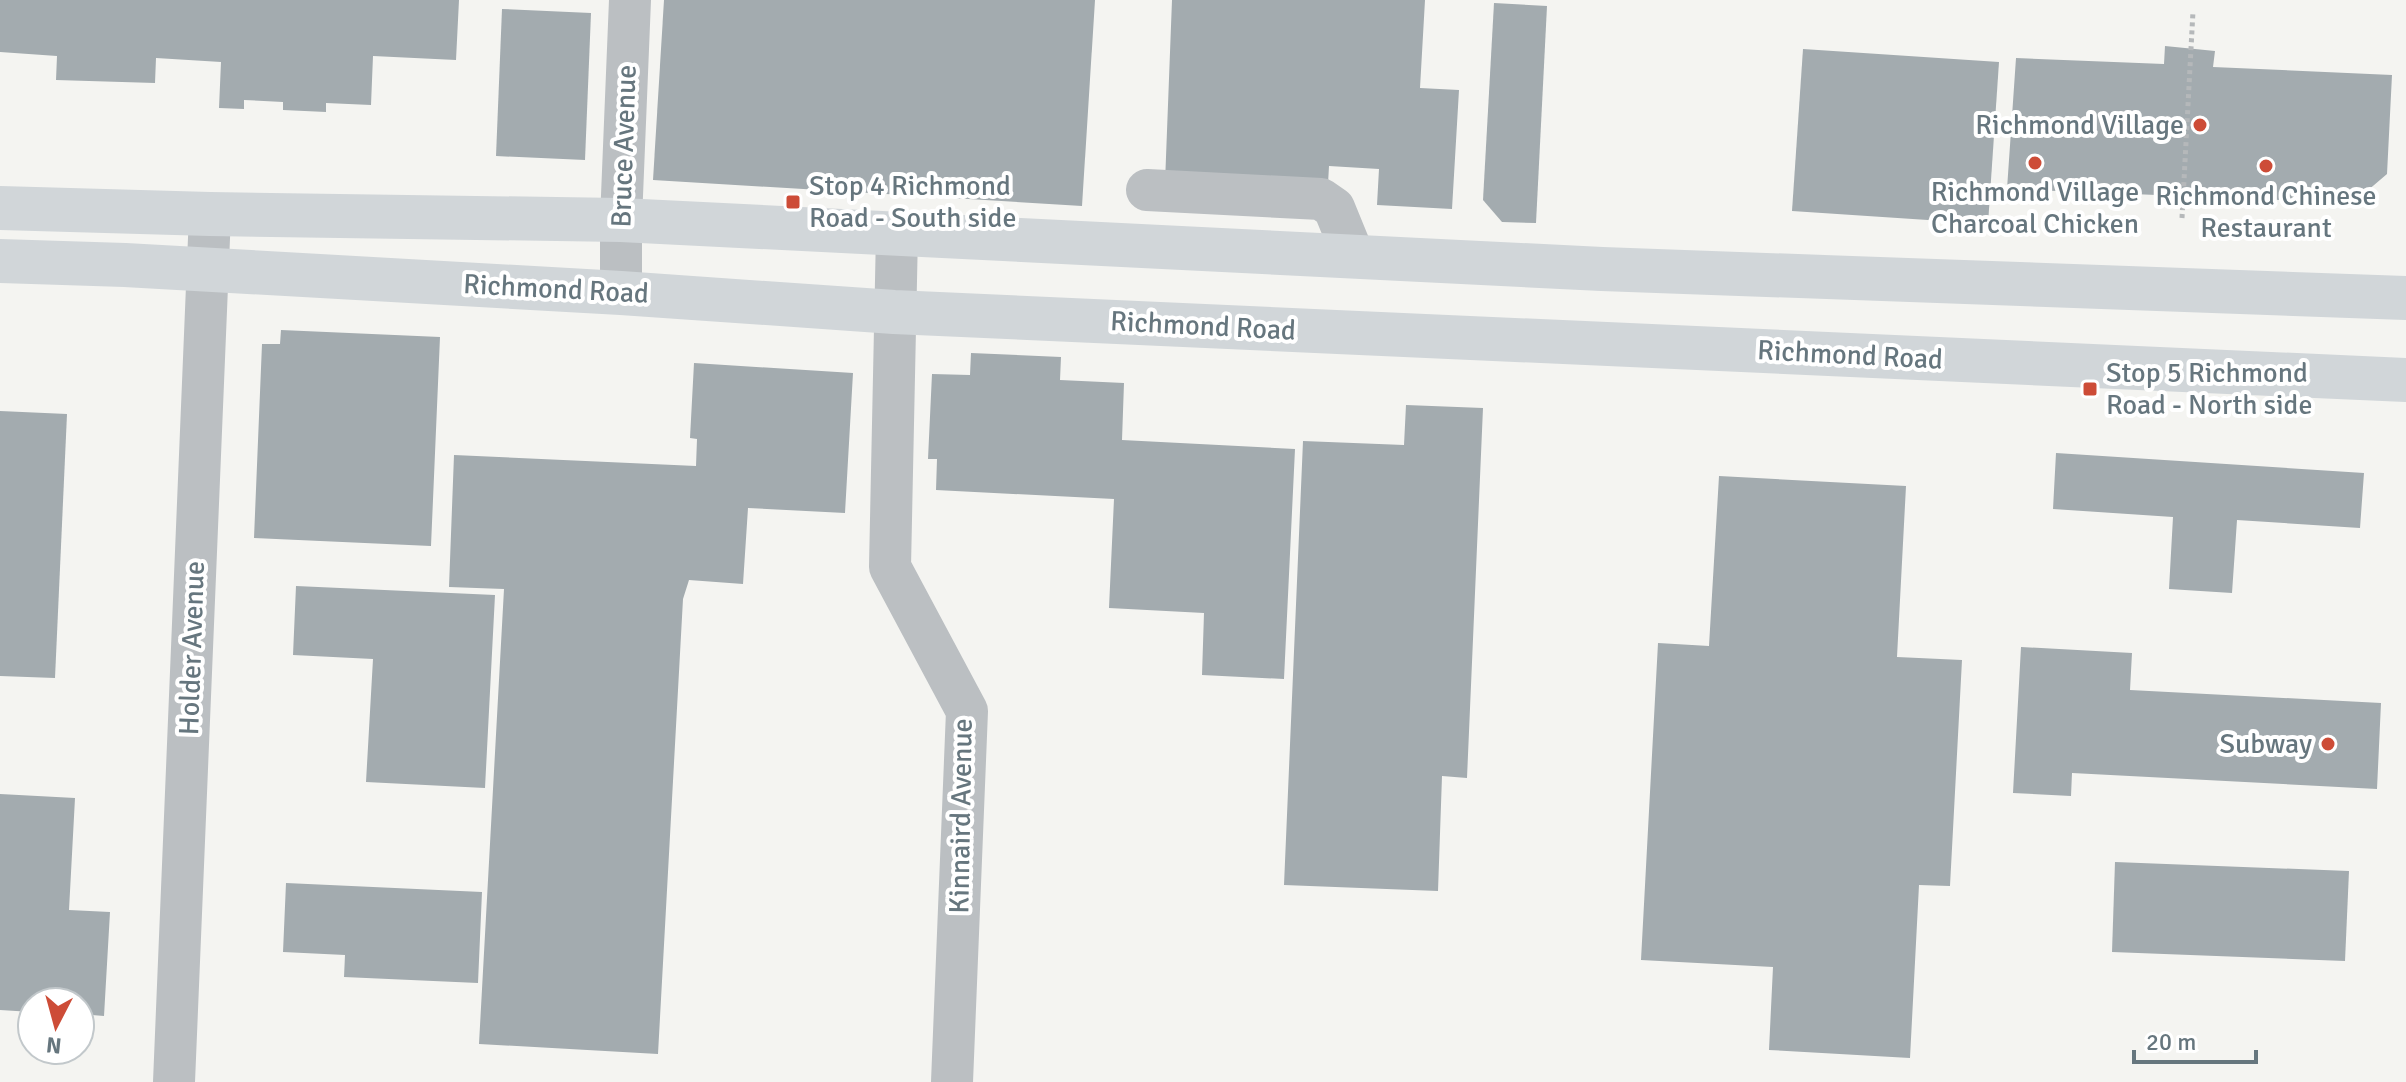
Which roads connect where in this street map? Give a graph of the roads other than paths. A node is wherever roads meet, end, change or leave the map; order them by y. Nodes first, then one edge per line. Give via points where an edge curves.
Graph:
1 (630, 0) edge
2 (1147, 190) dead end
3 (0, 208) edge
4 (210, 214) junction
5 (621, 220) junction
6 (897, 233) junction
7 (1354, 257) junction
8 (0, 261) edge
9 (208, 270) junction
10 (621, 293) junction
11 (2406, 298) edge
12 (894, 312) junction
13 (2406, 380) edge
14 (174, 1082) edge
15 (952, 1082) edge

1 - 5 street, Bruce Avenue
2 - 7 street via 1321,199 1334,208
3 - 4 main road
4 - 5 main road
4 - 9 street, Holder Avenue
5 - 6 main road
5 - 10 street, Bruce Avenue
6 - 7 main road
6 - 12 street, Kinnaird Avenue
7 - 11 main road
8 - 9 main road, Richmond Road
9 - 10 main road, Richmond Road
9 - 14 street, Holder Avenue
10 - 12 main road, Richmond Road
12 - 13 main road, Richmond Road
12 - 15 street, Kinnaird Avenue via 890,567 967,711

